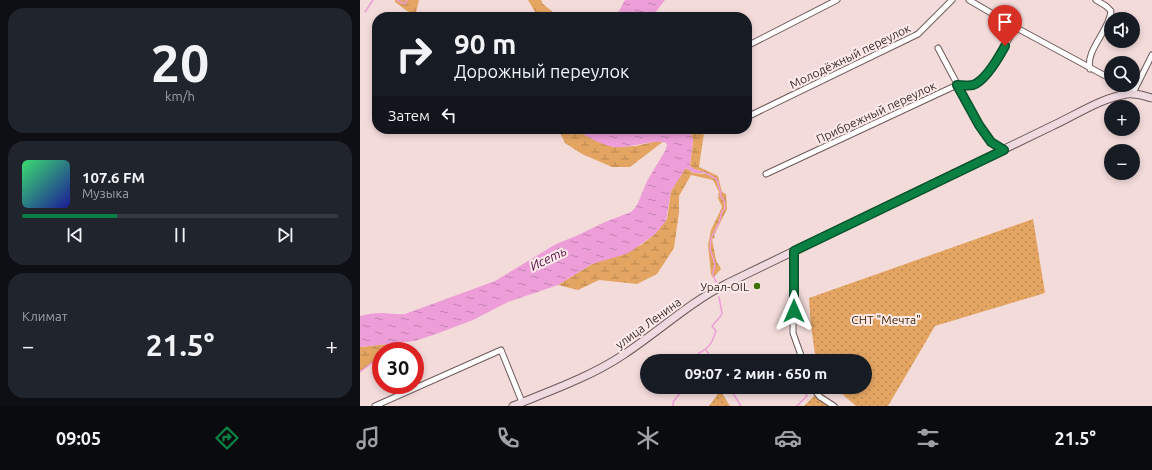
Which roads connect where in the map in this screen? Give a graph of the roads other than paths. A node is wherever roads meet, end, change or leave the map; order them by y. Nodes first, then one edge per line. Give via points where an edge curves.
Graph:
1 (837, 0) edge
2 (952, 0) edge
3 (969, 0) edge
4 (1096, 0) edge
5 (1015, 27) junction
6 (752, 43) edge
7 (938, 48) dead end
8 (1152, 55) edge
9 (1090, 69) junction
10 (1104, 76) edge
11 (1140, 80) edge
12 (957, 85) junction
13 (1134, 92) joint
14 (1152, 98) edge
15 (752, 115) edge
16 (1004, 150) junction
17 (766, 174) dead end
18 (794, 251) junction
19 (801, 354) edge
20 (818, 394) edge
21 (522, 402) junction
22 (375, 406) edge
23 (513, 406) edge
24 (834, 406) edge

1 - 6 street
2 - 15 street, Молодёжный переулок via 918,34
3 - 5 street
4 - 9 street via 1111,11 1111,18 1091,55
5 - 9 street
5 - 12 street, Прибрежный переулок via 1000,55 983,77 974,84
7 - 12 street
8 - 11 street
9 - 10 street
12 - 16 street via 991,142
12 - 17 street, Прибрежный переулок
13 - 14 main road
13 - 16 main road, улица Ленина via 1099,103
16 - 18 main road, улица Ленина
18 - 19 street via 794,333
18 - 21 main road, улица Ленина via 715,289 605,366
20 - 24 street
21 - 22 street via 501,350
21 - 23 main road, улица Ленина

